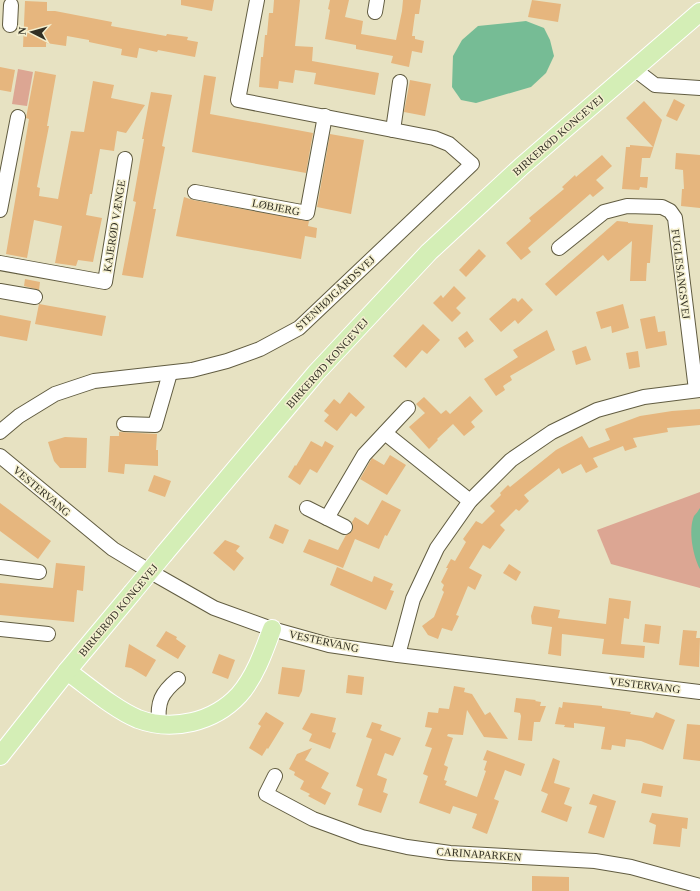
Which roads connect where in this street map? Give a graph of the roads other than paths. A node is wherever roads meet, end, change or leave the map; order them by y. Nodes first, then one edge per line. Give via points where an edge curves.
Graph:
1 (256, 0) edge
2 (7, 3) edge
3 (700, 12) edge
4 (10, 26) dead end
5 (634, 68) junction
6 (400, 82) dead end
7 (700, 88) edge
8 (324, 116) junction
9 (18, 117) dead end
10 (393, 130) junction
11 (125, 160) dead end
12 (195, 192) dead end
13 (0, 210) edge
14 (559, 248) dead end
15 (0, 263) edge
16 (0, 291) edge
17 (36, 297) dead end
18 (170, 372) junction
19 (698, 390) edge
20 (408, 408) dead end
21 (124, 424) dead end
22 (0, 432) edge
23 (385, 433) junction
24 (0, 456) edge
25 (470, 501) junction
26 (307, 508) dead end
27 (327, 518) junction
28 (345, 527) dead end
29 (0, 567) edge
30 (39, 572) dead end
31 (0, 629) edge
32 (272, 629) junction
33 (48, 634) dead end
34 (398, 655) junction
35 (67, 671) junction
36 (178, 679) dead end
37 (700, 692) edge
38 (159, 724) junction
39 (0, 756) edge
40 (275, 776) dead end
41 (700, 886) edge

1 - 8 street via 238,100
2 - 4 street
3 - 5 main road, BIRKERØD KONGEVEJ
5 - 7 street via 655,85
5 - 35 main road, BIRKERØD KONGEVEJ, bridge via 429,252 316,373
6 - 10 street
8 - 10 street
8 - 12 street, LØBJERG via 307,213
9 - 13 street
10 - 18 street, STENHØJGÅRDSVEJ via 434,138 449,144 472,164 299,328 260,349 227,361 192,370
11 - 15 street, KAJERØD VÆNGE via 105,282
14 - 19 street, FUGLESANGSVEJ via 604,212 627,206 662,208 670,211 674,218
16 - 17 street
18 - 21 street via 155,425
18 - 22 street, STENHØJGÅRDSVEJ via 94,381 55,394 19,416
19 - 25 street, FUGLESANGSVEJ via 644,397 597,410 552,432 512,460
20 - 23 street
23 - 25 street
23 - 27 street via 364,455
24 - 32 street, VESTERVANG via 114,548 156,575 214,608
25 - 34 street, FUGLESANGSVEJ via 437,548 414,599
26 - 27 street
27 - 28 street
29 - 30 street
31 - 33 street
32 - 34 street, VESTERVANG via 329,645
32 - 38 main road via 252,676 239,694 223,709 196,721
34 - 37 street, VESTERVANG
35 - 38 main road via 118,708 138,719
35 - 39 main road, BIRKERØD KONGEVEJ
36 - 38 street via 168,687 161,698
40 - 41 street, CARINAPARKEN via 266,794 313,819 362,837 450,853 595,861 631,867

